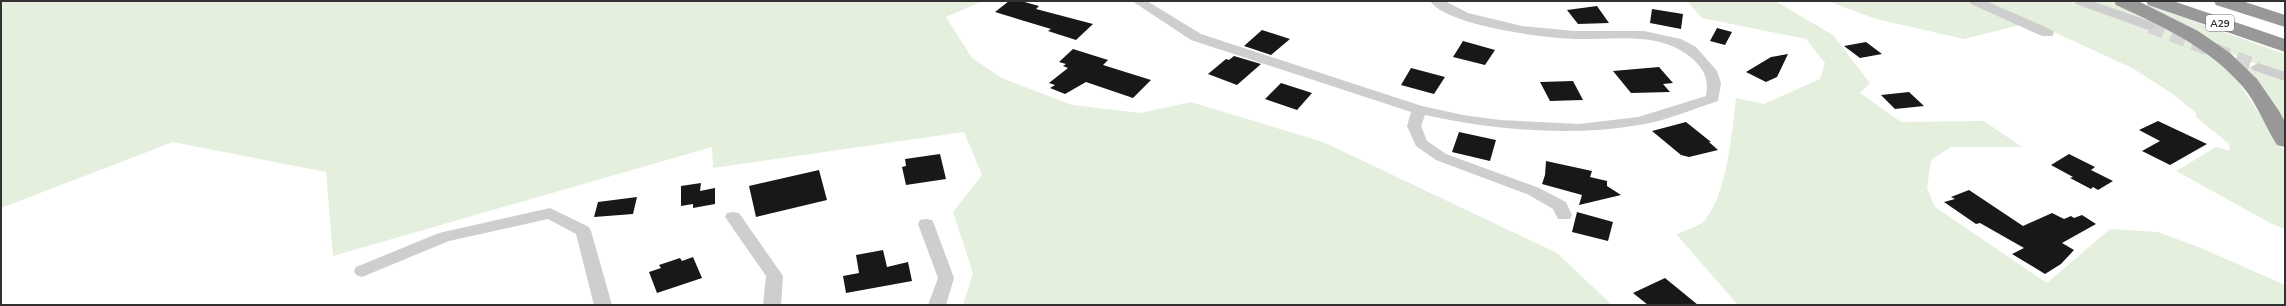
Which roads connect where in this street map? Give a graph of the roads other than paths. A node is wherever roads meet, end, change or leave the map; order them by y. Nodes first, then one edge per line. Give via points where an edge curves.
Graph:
1 (1138, 1) edge
2 (1436, 1) edge
3 (1975, 1) edge
4 (2080, 1) edge
5 (2123, 1) edge
6 (2155, 1) edge
7 (2183, 1) edge
8 (2222, 1) edge
9 (2238, 1) edge
10 (2285, 15) edge
11 (2285, 21) edge
12 (2150, 26) tunnel mouth
13 (2047, 34) dead end
14 (2285, 36) edge
15 (2285, 46) edge
16 (2258, 67) tunnel mouth
17 (2285, 77) edge
18 (1419, 110) junction
19 (2285, 140) edge
20 (1564, 215) dead end
21 (733, 218) dead end
22 (926, 224) dead end
23 (362, 271) dead end
24 (603, 305) edge
25 (772, 305) edge
26 (937, 305) edge

1 - 18 street via 1196,37
2 - 18 street via 1446,10 1501,26 1538,32 1668,38 1684,44 1698,56 1709,68 1716,83 1713,98 1695,104 1640,121 1579,128 1500,124
3 - 13 street
4 - 12 street
5 - 19 highway via 2193,37 2229,63 2256,90
6 - 15 highway, A29
7 - 14 highway, A29
8 - 11 highway
9 - 10 street
16 - 17 street
18 - 20 street via 1414,126 1421,143 1441,157 1532,190 1560,206
21 - 25 street via 776,276
22 - 26 street via 946,278
23 - 24 street via 445,237 550,213 583,231

